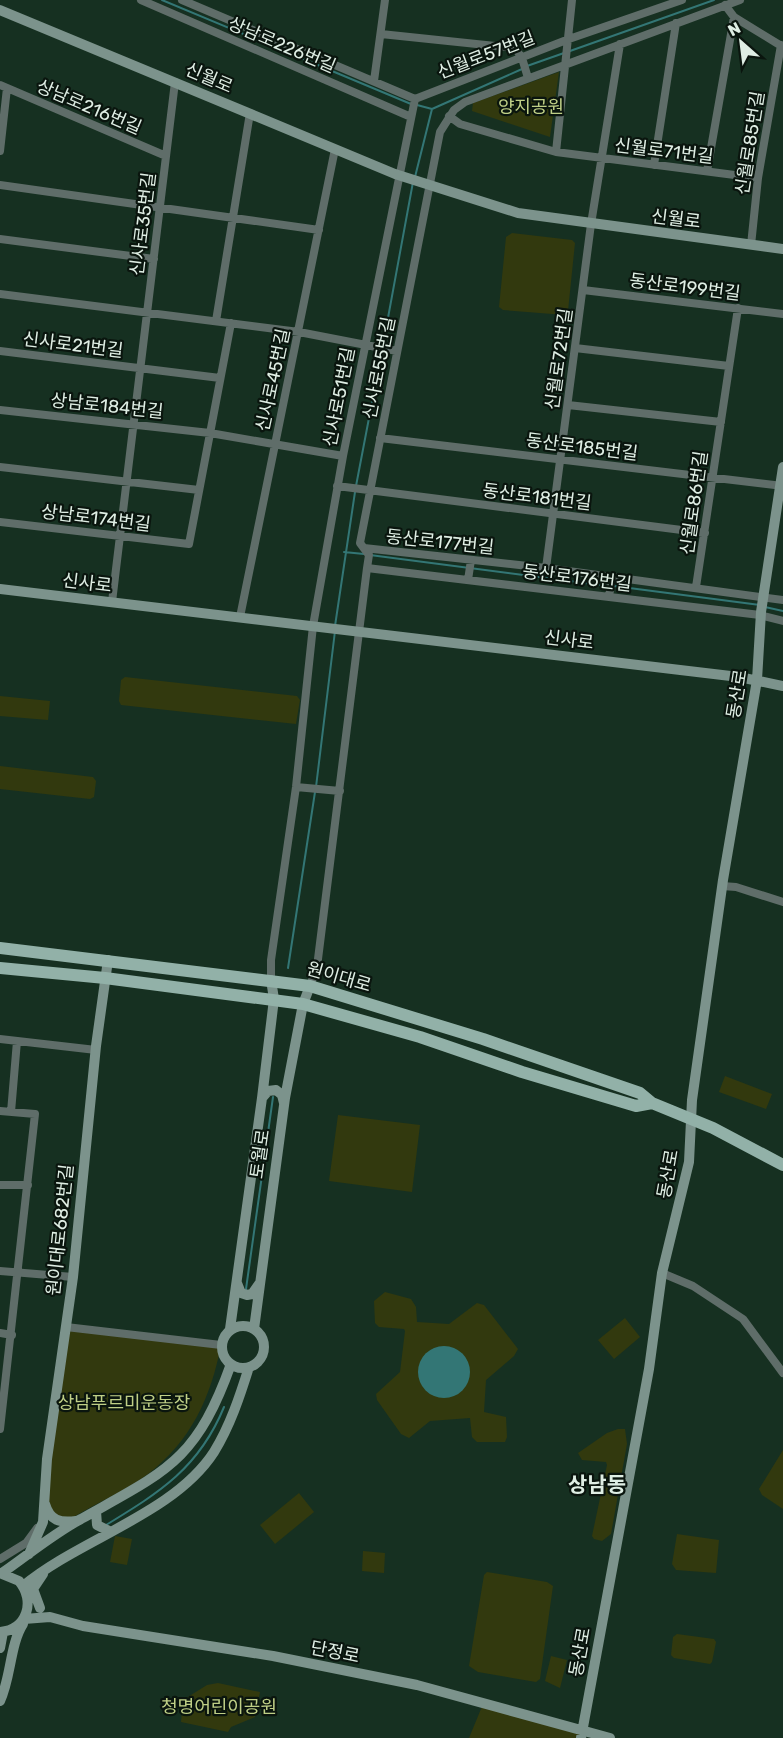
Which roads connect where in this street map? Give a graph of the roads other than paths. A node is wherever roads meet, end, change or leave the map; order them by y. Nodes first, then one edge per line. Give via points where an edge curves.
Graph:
1 (141, 0) edge
2 (182, 0) edge
3 (385, 0) edge
4 (572, 0) edge
5 (682, 0) edge
6 (740, 0) edge
7 (725, 5) junction
8 (0, 10) edge
9 (734, 17) junction
10 (676, 23) junction
11 (381, 34) junction
12 (568, 43) junction
13 (620, 44) junction
14 (782, 46) edge
15 (522, 60) junction
16 (566, 61) junction
17 (527, 76) junction
18 (374, 81) junction
19 (175, 82) junction
20 (4, 87) edge
21 (415, 99) junction
22 (250, 113) junction
23 (412, 113) junction
24 (449, 116) junction
25 (335, 149) junction
26 (0, 151) edge
27 (556, 152) junction
28 (166, 156) junction
29 (602, 158) junction
30 (654, 165) junction
31 (707, 171) junction
32 (402, 176) junction
33 (758, 178) junction
34 (428, 184) junction
35 (0, 185) edge
36 (160, 208) junction
37 (233, 218) junction
38 (591, 224) junction
39 (319, 230) junction
40 (0, 239) edge
41 (751, 245) junction
42 (783, 249) edge
43 (154, 259) junction
44 (583, 290) junction
45 (0, 294) edge
46 (738, 308) junction
47 (148, 312) junction
48 (783, 314) edge
49 (216, 321) junction
50 (231, 323) junction
51 (298, 332) junction
52 (367, 345) junction
53 (575, 348) junction
54 (0, 351) edge
55 (395, 351) junction
56 (729, 366) junction
57 (141, 369) junction
58 (220, 378) junction
59 (568, 405) junction
60 (0, 410) edge
61 (721, 422) junction
62 (134, 424) junction
63 (210, 433) junction
64 (380, 438) junction
65 (275, 444) junction
66 (343, 456) junction
67 (560, 460) junction
68 (0, 467) edge
69 (783, 467) edge
70 (713, 478) junction
71 (126, 482) junction
72 (340, 486) junction
73 (782, 486) edge
74 (199, 490) junction
75 (368, 491) junction
76 (553, 514) junction
77 (0, 522) edge
78 (705, 533) junction
79 (120, 536) junction
80 (366, 551) junction
81 (471, 561) junction
82 (367, 567) junction
83 (546, 568) junction
84 (468, 579) junction
85 (612, 579) junction
86 (696, 587) junction
87 (0, 589) edge
88 (610, 596) junction
89 (763, 598) junction
90 (783, 600) edge
91 (112, 602) junction
92 (760, 614) junction
93 (240, 618) junction
94 (783, 621) edge
95 (313, 626) junction
96 (354, 631) junction
97 (757, 680) junction
98 (783, 686) edge
99 (296, 787) junction
100 (340, 791) junction
101 (722, 886) junction
102 (783, 903) edge
103 (0, 948) edge
104 (108, 960) junction
105 (0, 968) edge
106 (105, 978) junction
107 (271, 980) junction
108 (310, 986) junction
109 (274, 999) junction
110 (303, 1004) junction
111 (0, 1039) edge
112 (17, 1041) junction
113 (96, 1050) junction
114 (262, 1098) junction
115 (652, 1103) junction
116 (284, 1104) junction
117 (0, 1111) edge
118 (11, 1112) junction
119 (691, 1119) junction
120 (783, 1165) edge
121 (0, 1185) edge
122 (28, 1185) junction
123 (0, 1270) edge
124 (17, 1272) junction
125 (662, 1273) junction
126 (73, 1277) junction
127 (237, 1283) junction
128 (260, 1283) junction
129 (66, 1327) junction
130 (230, 1329) junction
131 (254, 1329) junction
132 (0, 1333) edge
133 (12, 1335) junction
134 (221, 1345) junction
135 (231, 1364) junction
136 (249, 1367) junction
137 (783, 1373) edge
138 (2, 1399) edge
139 (217, 1403) junction
140 (235, 1411) junction
141 (0, 1429) edge
142 (44, 1508) junction
143 (96, 1511) junction
144 (78, 1520) junction
145 (111, 1532) junction
146 (29, 1554) junction
147 (0, 1559) edge
148 (50, 1566) junction
149 (1, 1573) edge
150 (23, 1586) junction
151 (28, 1600) junction
152 (40, 1608) junction
153 (50, 1617) junction
154 (26, 1618) junction
155 (2, 1632) edge
156 (0, 1648) edge
157 (0, 1701) edge
158 (581, 1735) edge
159 (610, 1738) edge

1 - 23 street, 상남로226번길
2 - 18 street
3 - 11 street
4 - 12 street
5 - 12 street, 신월로57번길
6 - 7 street
7 - 9 street
7 - 10 street
8 - 19 street, 신월로
9 - 14 street
9 - 31 street
10 - 13 street
10 - 30 street
11 - 15 street via 515,48
11 - 18 street
12 - 15 street, 신월로57번길
12 - 16 street
13 - 16 street
13 - 29 street, 신월로71번길
14 - 33 street, 신월로85번길
15 - 17 street
15 - 21 street, 신월로57번길
16 - 17 street
16 - 27 street
17 - 24 street via 465,102
18 - 21 street
19 - 22 street, 신월로
19 - 28 street, 신사로35번길
20 - 26 street
20 - 28 street, 상남로216번길
21 - 23 street
22 - 25 street, 신월로
22 - 37 street
23 - 32 street
24 - 27 street via 460,124
24 - 34 street, 신사로55번길 via 440,132
25 - 32 street, 신월로
25 - 39 street, 신사로45번길
27 - 29 street
28 - 36 street, 신사로35번길
29 - 30 street, 신월로71번길
29 - 38 street, 신월로71번길
30 - 31 street, 신월로71번길
31 - 33 street, 신월로71번길
32 - 34 street, 신월로
32 - 52 street, 신사로51번길
33 - 41 street, 신월로85번길
34 - 38 street, 신월로 via 518,213
34 - 55 street, 신사로55번길
35 - 36 street
36 - 37 street
36 - 43 street, 신사로35번길
37 - 39 street
37 - 49 street
38 - 41 street, 신월로
38 - 44 street, 신월로72번길
39 - 51 street, 신사로45번길
40 - 43 street
41 - 42 street, 신월로
43 - 47 street, 신사로35번길
44 - 46 street, 동산로199번길
44 - 53 street, 신월로72번길
45 - 47 street
46 - 48 street, 동산로199번길
46 - 56 street, 신월로86번길
47 - 49 street
47 - 57 street, 신사로35번길
49 - 50 street
50 - 51 street
50 - 58 street
51 - 52 street
51 - 65 street, 신사로45번길
52 - 55 street
52 - 66 street, 신사로51번길
53 - 56 street
53 - 59 street, 신월로72번길
54 - 57 street, 신사로21번길
55 - 64 street, 신사로55번길
56 - 61 street, 신월로86번길
57 - 58 street
57 - 62 street, 신사로35번길
58 - 63 street
59 - 61 street
59 - 67 street, 신월로72번길
60 - 62 street, 상남로184번길
61 - 70 street, 신월로86번길
62 - 63 street, 상남로184번길
62 - 71 street, 신사로35번길
63 - 65 street, 상남로184번길
63 - 74 street
64 - 67 street, 동산로185번길
64 - 75 street, 신사로55번길
65 - 66 street, 상남로184번길
65 - 93 street, 신사로45번길
66 - 72 street, 신사로51번길
67 - 70 street, 동산로185번길
67 - 76 street, 신월로72번길
68 - 71 street
69 - 73 street
70 - 73 street, 동산로185번길
70 - 78 street, 신월로86번길
71 - 74 street
71 - 79 street, 신사로35번길
72 - 75 street, 동산로181번길
72 - 95 street, 신사로51번길
73 - 89 street
74 - 79 street, 상남로174번길 via 189,544
75 - 76 street, 동산로181번길
75 - 80 street, 신사로55번길 via 360,543
76 - 78 street, 동산로181번길
76 - 83 street, 신월로72번길
77 - 79 street, 상남로174번길
78 - 86 street, 신월로86번길
79 - 91 street, 신사로35번길
80 - 81 street, 동산로177번길
80 - 82 street, 신사로55번길
81 - 83 street, 동산로177번길
81 - 84 street
82 - 84 street, 동산로176번길
82 - 96 street
83 - 85 street, 동산로177번길
84 - 88 street, 동산로176번길
85 - 86 street, 동산로177번길
85 - 88 street
86 - 89 street, 동산로177번길
87 - 91 street, 신사로
88 - 92 street, 동산로176번길
89 - 90 street, 동산로177번길
89 - 92 street, 동산로
91 - 93 street, 신사로
92 - 94 street, 동산로176번길
92 - 97 street, 동산로
93 - 95 street, 신사로
95 - 96 street, 신사로
95 - 99 street, 신사로51번길
96 - 97 street, 신사로
96 - 100 street
97 - 98 street, 신사로
97 - 101 street, 동산로
99 - 100 street
99 - 107 street, 신사로51번길
100 - 108 street via 317,967
101 - 102 street
101 - 119 street, 동산로
103 - 104 main road, 원이대로
104 - 106 street, 원이대로682번길
104 - 107 main road, 원이대로
105 - 106 main road, 원이대로
106 - 109 main road, 원이대로
106 - 113 street, 원이대로682번길
107 - 108 main road, 원이대로
107 - 109 street, 토월로
108 - 110 street, 토월로
108 - 115 main road, 원이대로 via 565,1067 640,1094
109 - 110 main road, 원이대로
109 - 114 street, 토월로
110 - 115 main road, 원이대로 via 636,1106
110 - 116 street, 토월로
111 - 112 street
112 - 113 street
112 - 118 street
113 - 126 street, 원이대로682번길
114 - 116 street via 268,1091 276,1090
114 - 127 street, 토월로
115 - 119 main road, 원이대로
116 - 128 street, 토월로
117 - 118 street
118 - 122 street via 35,1114
119 - 120 main road, 원이대로
119 - 125 street, 동산로 via 689,1162
121 - 122 street
122 - 124 street
123 - 124 street
124 - 126 street
124 - 133 street
125 - 137 street via 693,1286 743,1320
125 - 158 street, 동산로 via 649,1369
126 - 129 street, 원이대로682번길
127 - 128 street via 240,1293 247,1296
127 - 130 street, 토월로
128 - 131 street, 토월로
129 - 134 street
129 - 142 street, 원이대로682번길
130 - 131 street via 245,1325
130 - 134 street
131 - 136 street via 262,1336 264,1350 258,1362
132 - 133 street
133 - 138 street
134 - 135 street via 224,1358
135 - 136 street
135 - 139 street
136 - 140 street
138 - 141 street
139 - 140 street via 227,1396
139 - 143 street via 199,1433 166,1470
140 - 145 street via 213,1453 192,1478
142 - 144 street via 61,1523
142 - 146 street, 원이대로682번길
142 - 147 street via 26,1543
143 - 144 street
143 - 145 street via 97,1525
144 - 146 street
145 - 148 street
146 - 149 street
148 - 150 street
148 - 152 street via 33,1589
149 - 150 street via 14,1577
150 - 151 street
151 - 152 street, 단정로
151 - 154 street
152 - 153 street, 단정로
153 - 154 street, 단정로
153 - 158 street, 단정로 via 417,1684
154 - 155 street via 15,1628
154 - 157 street via 18,1633
155 - 156 street
158 - 159 street, 단정로

